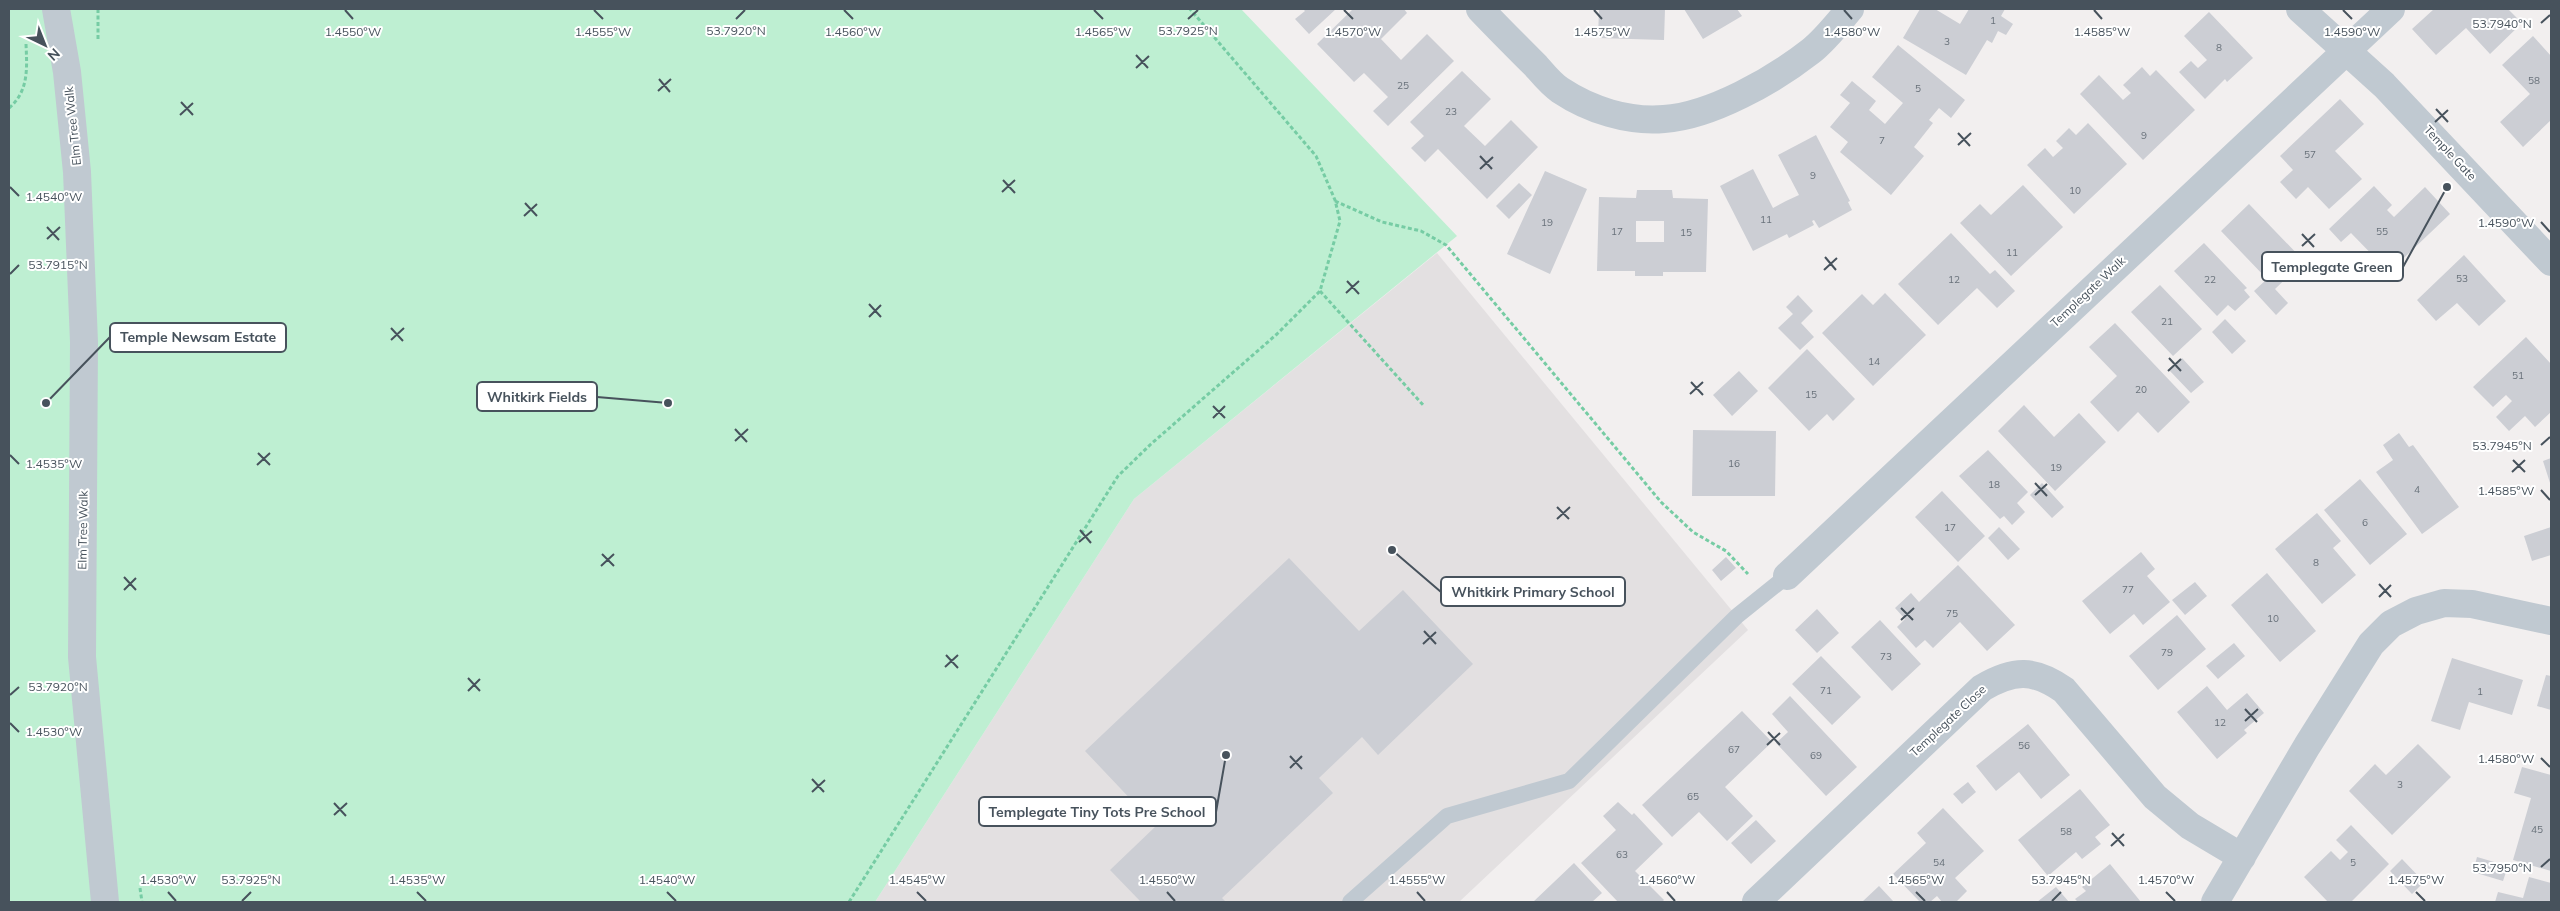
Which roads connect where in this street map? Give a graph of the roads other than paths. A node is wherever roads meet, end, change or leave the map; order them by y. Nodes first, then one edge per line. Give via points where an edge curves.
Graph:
1 (56, 9) edge
2 (1480, 9) edge
3 (1850, 9) edge
4 (2300, 9) edge
5 (2391, 9) edge
6 (2345, 50) junction
7 (2551, 262) edge
8 (1787, 576) joint
9 (2551, 621) edge
10 (2242, 857) junction
11 (105, 902) edge
12 (1350, 902) edge
13 (1756, 902) edge
14 (2215, 902) edge

1 - 11 street, Elm Tree Walk via 67,72 77,172 84,342 82,657
2 - 3 street via 1558,89 1609,113 1637,119 1665,119 1701,112 1789,66 1812,50
4 - 6 street, Temple Gate
5 - 6 street, Templegate Walk
6 - 7 street, Temple Gate via 2421,122
6 - 8 street, Templegate Walk
8 - 12 lane via 1737,616 1569,781 1447,816
9 - 10 street via 2472,604 2444,604 2416,610 2392,624 2371,644
10 - 13 street, Templegate Close via 2190,826 2155,797 2064,690 2049,679 2015,674 1982,688
10 - 14 street

